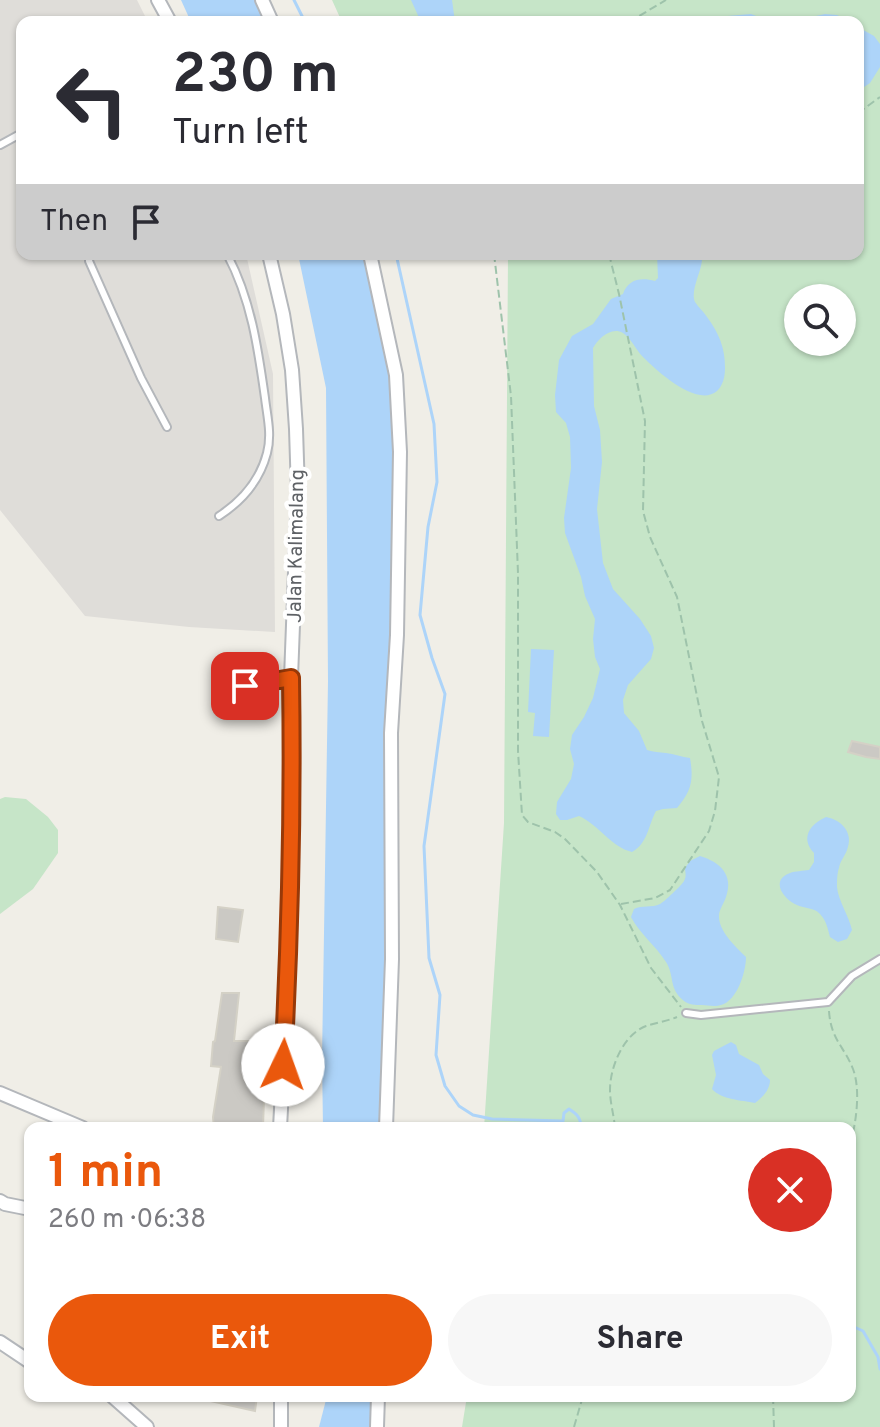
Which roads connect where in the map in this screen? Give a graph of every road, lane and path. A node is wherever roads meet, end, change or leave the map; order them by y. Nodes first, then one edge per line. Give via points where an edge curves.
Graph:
1 (666, 0) edge
2 (640, 16) edge
3 (89, 260) edge
4 (230, 260) edge
5 (270, 260) edge
6 (371, 260) edge
7 (495, 260) edge
8 (610, 260) edge
9 (167, 427) dead end
10 (219, 516) dead end
11 (291, 678) junction
12 (223, 689) dead end
13 (620, 905) junction
14 (880, 959) edge
15 (828, 1002) junction
16 (686, 1013) junction
17 (0, 1093) edge
18 (69, 1122) edge
19 (280, 1122) edge
20 (386, 1122) edge
21 (615, 1122) edge
22 (854, 1122) edge
23 (0, 1201) edge
24 (24, 1205) edge
25 (0, 1342) edge
26 (24, 1358) edge
27 (119, 1402) edge
28 (281, 1402) edge
29 (378, 1402) edge
30 (581, 1402) edge
31 (773, 1402) edge
32 (147, 1427) edge
33 (281, 1427) edge
34 (377, 1427) edge
35 (574, 1427) edge
36 (774, 1427) edge

1 - 2 path
3 - 9 lane
4 - 10 lane via 256,339 270,434 249,490
5 - 11 street, Jalan Kalimalang via 292,370 296,429
6 - 20 street via 396,375 400,452
7 - 13 path via 511,396 520,805 525,820 565,839
8 - 13 path via 645,421 643,511 677,597 719,777 709,831 670,890
11 - 12 lane
11 - 19 street, Jalan Kalimalang via 290,938
13 - 16 path via 651,968
14 - 15 lane via 852,976
15 - 16 lane
15 - 22 path via 830,1026 854,1070
16 - 21 path via 644,1027 621,1049 610,1077
17 - 18 street
23 - 24 street
25 - 26 street
27 - 32 street
28 - 33 street
29 - 34 street
30 - 35 path
31 - 36 path

